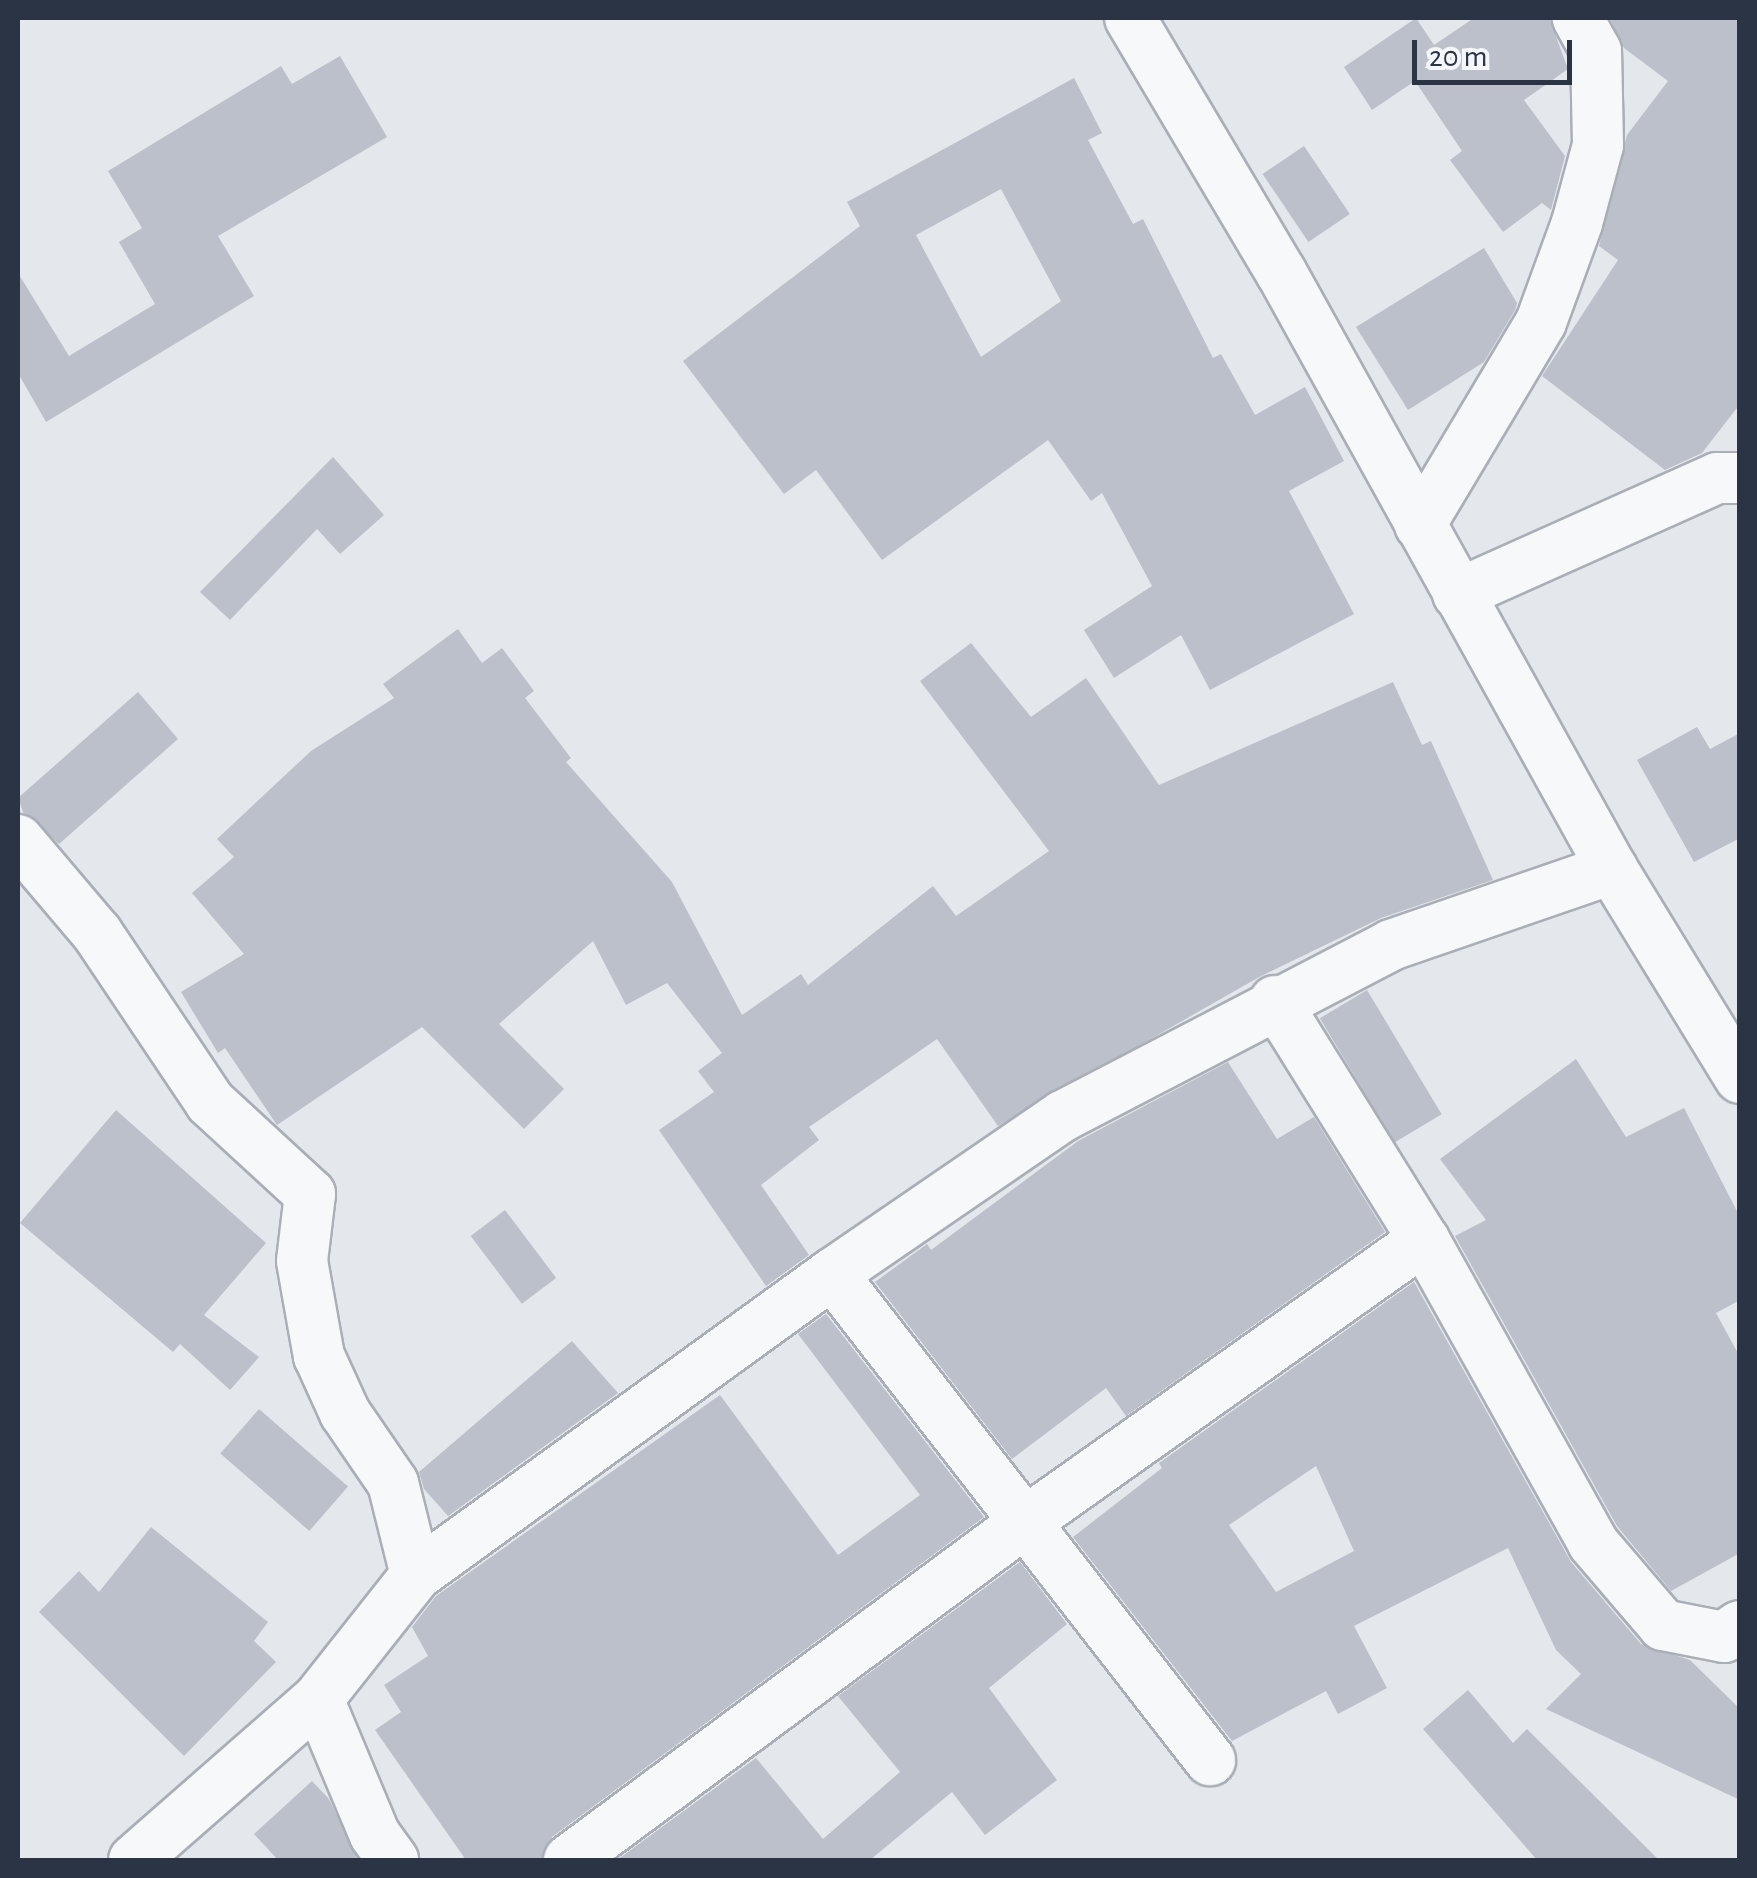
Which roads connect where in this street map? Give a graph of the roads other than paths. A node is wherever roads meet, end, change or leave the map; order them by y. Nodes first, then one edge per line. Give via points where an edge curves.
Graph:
1 (1130, 18) edge
2 (1578, 18) edge
3 (1740, 478) edge
4 (1420, 526) junction
5 (1458, 594) junction
6 (18, 840) edge
7 (1612, 869) junction
8 (1275, 1001) junction
9 (1740, 1078) edge
10 (1424, 1240) junction
11 (832, 1274) junction
12 (1028, 1520) junction
13 (416, 1575) junction
14 (1740, 1626) edge
15 (318, 1699) junction
16 (1210, 1760) dead end
17 (134, 1860) edge
18 (393, 1860) edge
19 (569, 1860) edge

1 - 4 street
2 - 4 street via 1596,51 1598,145 1576,223 1541,322
3 - 5 street via 1717,478
4 - 5 street
5 - 7 street
6 - 13 street via 97,932 210,1102 310,1194 302,1261 319,1356 345,1413 393,1483
7 - 8 street via 1390,945
7 - 9 street
8 - 10 street
8 - 11 street via 1063,1116
10 - 12 street
10 - 14 street via 1593,1542 1664,1624 1724,1638
11 - 12 street
11 - 13 street
12 - 16 street
12 - 19 street
13 - 15 street
15 - 17 street
15 - 18 street via 375,1835

